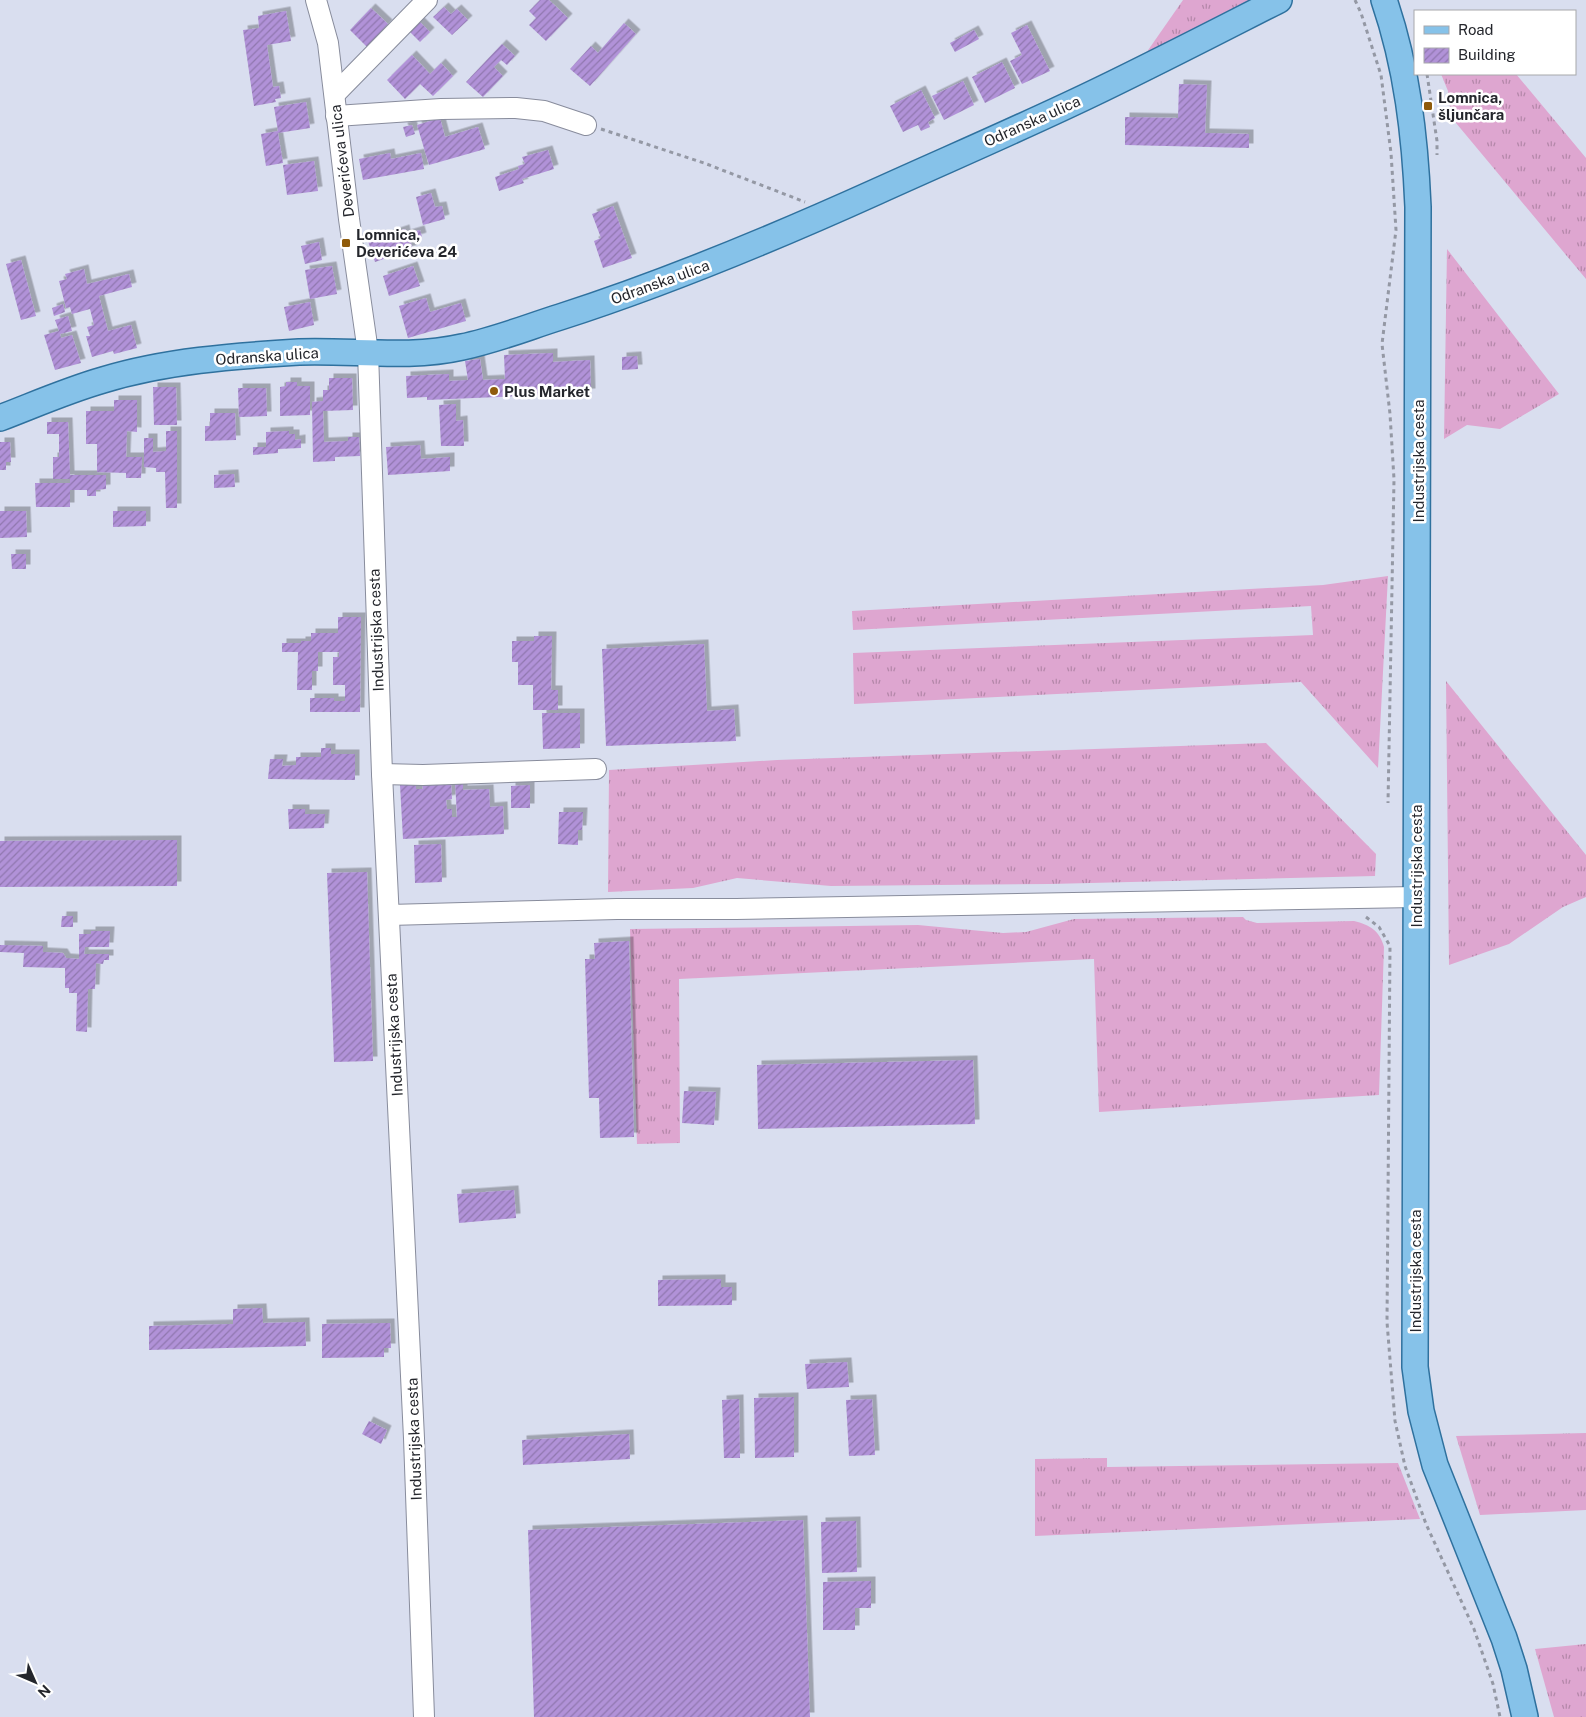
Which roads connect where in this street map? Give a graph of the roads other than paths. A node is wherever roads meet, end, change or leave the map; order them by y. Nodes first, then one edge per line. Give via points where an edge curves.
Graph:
1 (316, 0) edge
2 (426, 0) edge
3 (1279, 0) edge
4 (1384, 0) edge
5 (335, 94) junction
6 (336, 116) junction
7 (586, 125) road end
8 (368, 352) junction
9 (0, 418) edge
10 (596, 769) dead end
11 (382, 774) junction
12 (1416, 897) junction
13 (389, 915) junction
14 (424, 1717) edge
15 (1525, 1717) edge

1 - 5 street, Deverićeva ulica via 328,44
2 - 5 street
3 - 8 main road, Odranska ulica via 1101,90 734,254 653,285 481,342 430,352
4 - 12 main road, Industrijska cesta via 1408,95 1418,206
5 - 6 street, Deverićeva ulica
6 - 7 street via 516,108 544,111
6 - 8 street, Deverićeva ulica
8 - 9 main road, Odranska ulica via 297,352 182,363 102,380
8 - 11 street, Industrijska cesta
10 - 11 street via 423,776
11 - 13 street, Industrijska cesta
12 - 13 street
12 - 15 main road, Industrijska cesta via 1414,1337 1418,1393 1435,1465 1504,1638
13 - 14 street, Industrijska cesta

